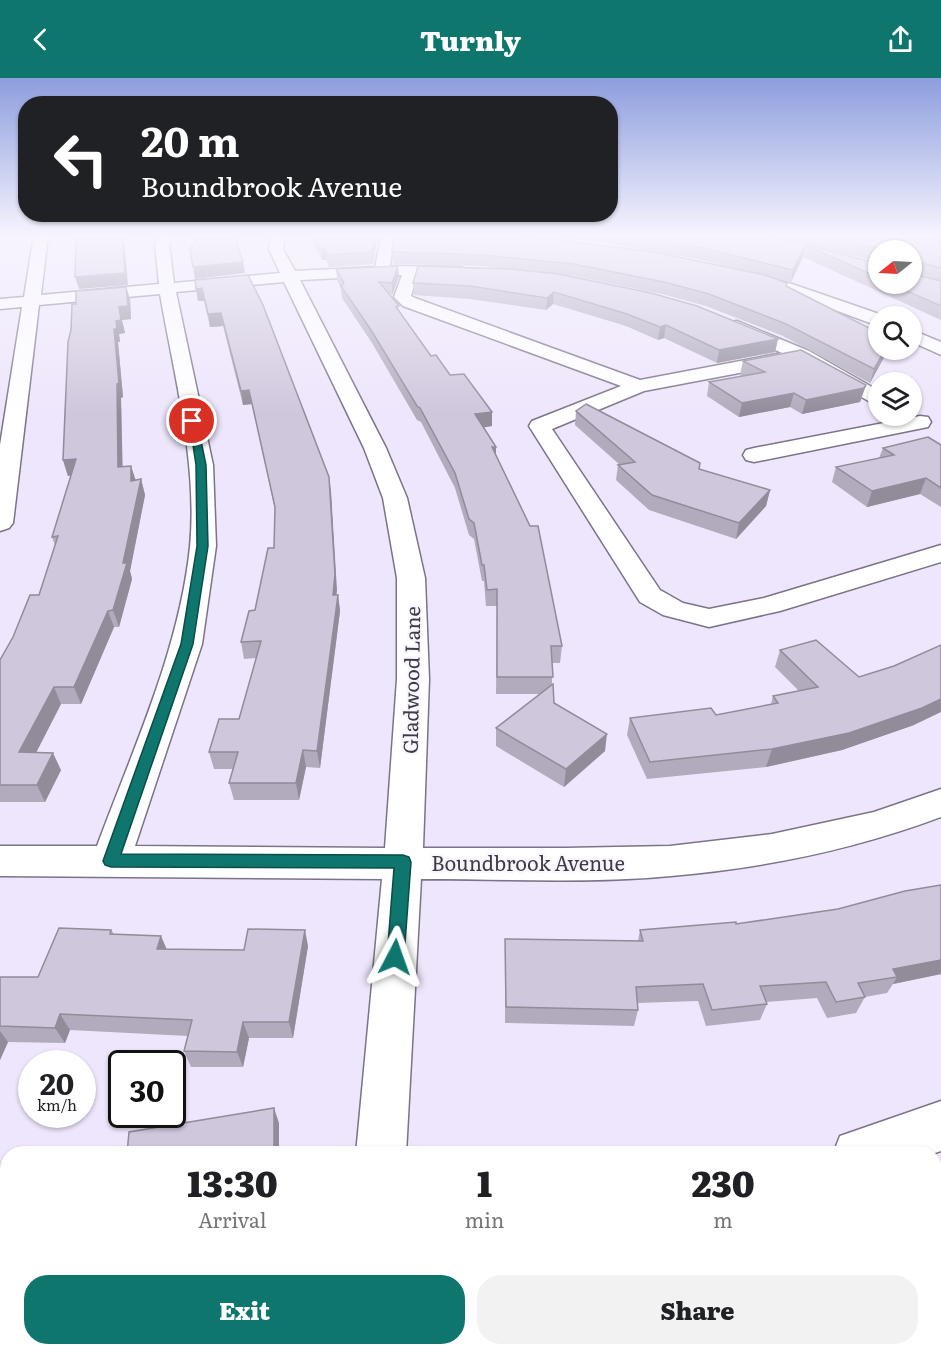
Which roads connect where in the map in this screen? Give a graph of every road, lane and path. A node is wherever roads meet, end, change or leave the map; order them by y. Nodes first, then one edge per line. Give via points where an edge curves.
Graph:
1 (34, 295) edge
2 (99, 295) edge
3 (168, 295) edge
4 (299, 295) edge
5 (403, 295) edge
6 (808, 295) edge
7 (33, 301) junction
8 (0, 304) edge
9 (868, 316) edge
10 (724, 321) edge
11 (922, 339) edge
12 (941, 348) edge
13 (802, 355) junction
14 (639, 386) junction
15 (868, 393) edge
16 (922, 423) edge
17 (883, 426) edge
18 (941, 434) edge
19 (754, 455) dead end
20 (0, 523) edge
21 (941, 553) edge
22 (941, 804) edge
23 (0, 861) edge
24 (111, 861) junction
25 (403, 862) junction
26 (941, 1126) edge
27 (382, 1146) edge
28 (882, 1146) edge

1 - 7 street
2 - 7 street
3 - 24 street via 201,465 203,546 187,644
4 - 25 street, Gladwood Lane via 375,448 395,498 411,578 413,679
5 - 14 street via 409,302
6 - 9 street
7 - 8 street
7 - 20 street
10 - 13 street
11 - 12 street
13 - 14 street
13 - 15 street
14 - 21 street via 540,426 650,596 673,609 709,618
16 - 18 street
17 - 19 street
22 - 25 street, Boundbrook Avenue via 877,826 772,849 670,861
23 - 24 street, Boundbrook Avenue
24 - 25 street, Boundbrook Avenue
25 - 27 street, Gladwood Lane
26 - 28 street

